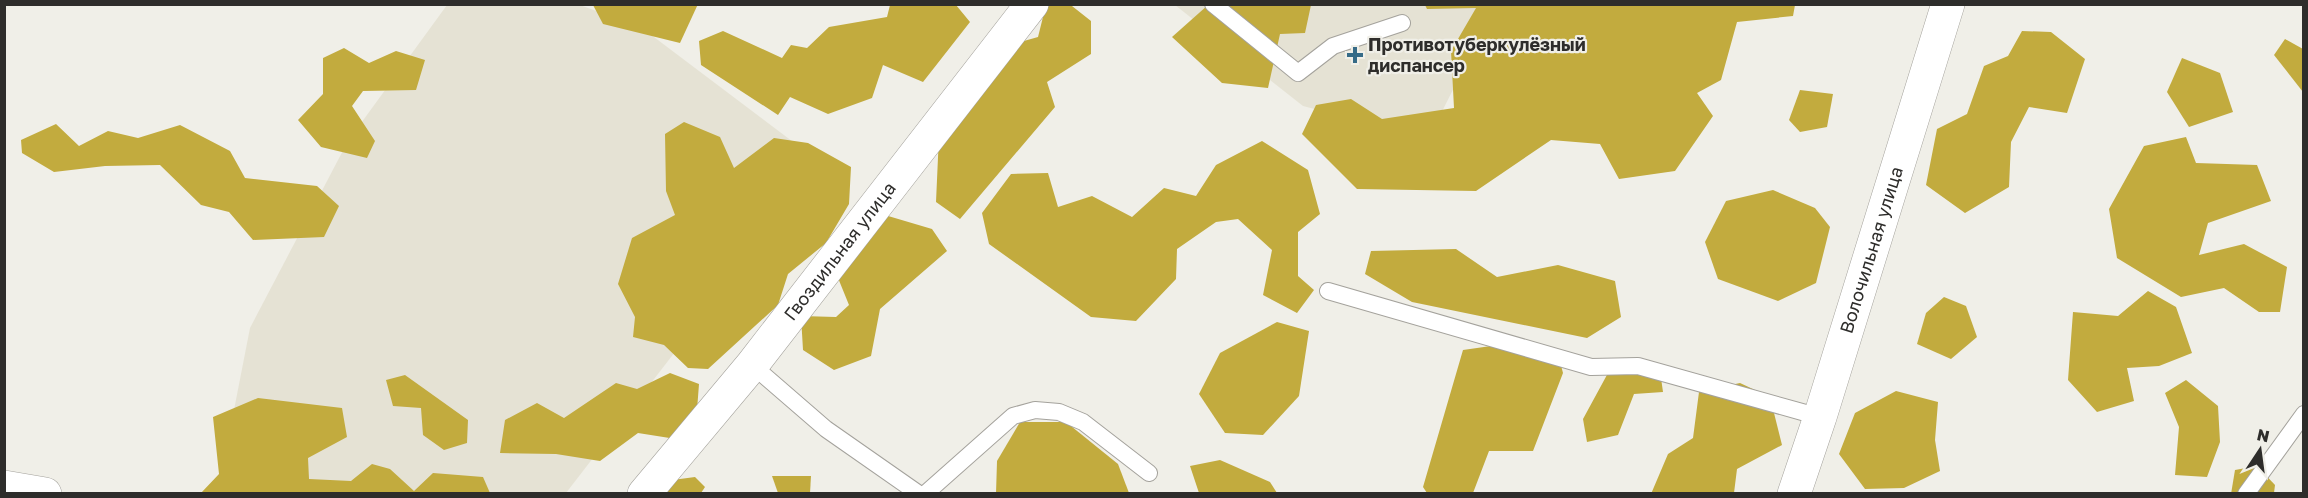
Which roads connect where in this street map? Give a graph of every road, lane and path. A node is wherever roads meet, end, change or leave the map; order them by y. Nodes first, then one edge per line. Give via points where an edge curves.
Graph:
1 (1032, 4) edge
2 (1213, 4) edge
3 (1948, 4) edge
4 (1402, 23) dead end
5 (1328, 291) dead end
6 (752, 365) junction
7 (2304, 414) edge
8 (1820, 417) junction
9 (1149, 473) dead end
10 (4, 487) edge
11 (45, 494) edge
12 (644, 494) edge
13 (920, 494) edge
14 (925, 494) edge
15 (1794, 494) edge
16 (2246, 494) edge

1 - 6 street, Гвоздильная улица
2 - 4 lane via 1298,73 1333,46
3 - 8 street, Волочильная улица
5 - 8 lane via 1592,367 1638,366
6 - 12 street, Гвоздильная улица
6 - 13 lane via 826,429
7 - 16 lane
8 - 15 street, Волочильная улица
9 - 14 lane via 1083,422 1059,412 1035,410 1013,416
10 - 11 street

